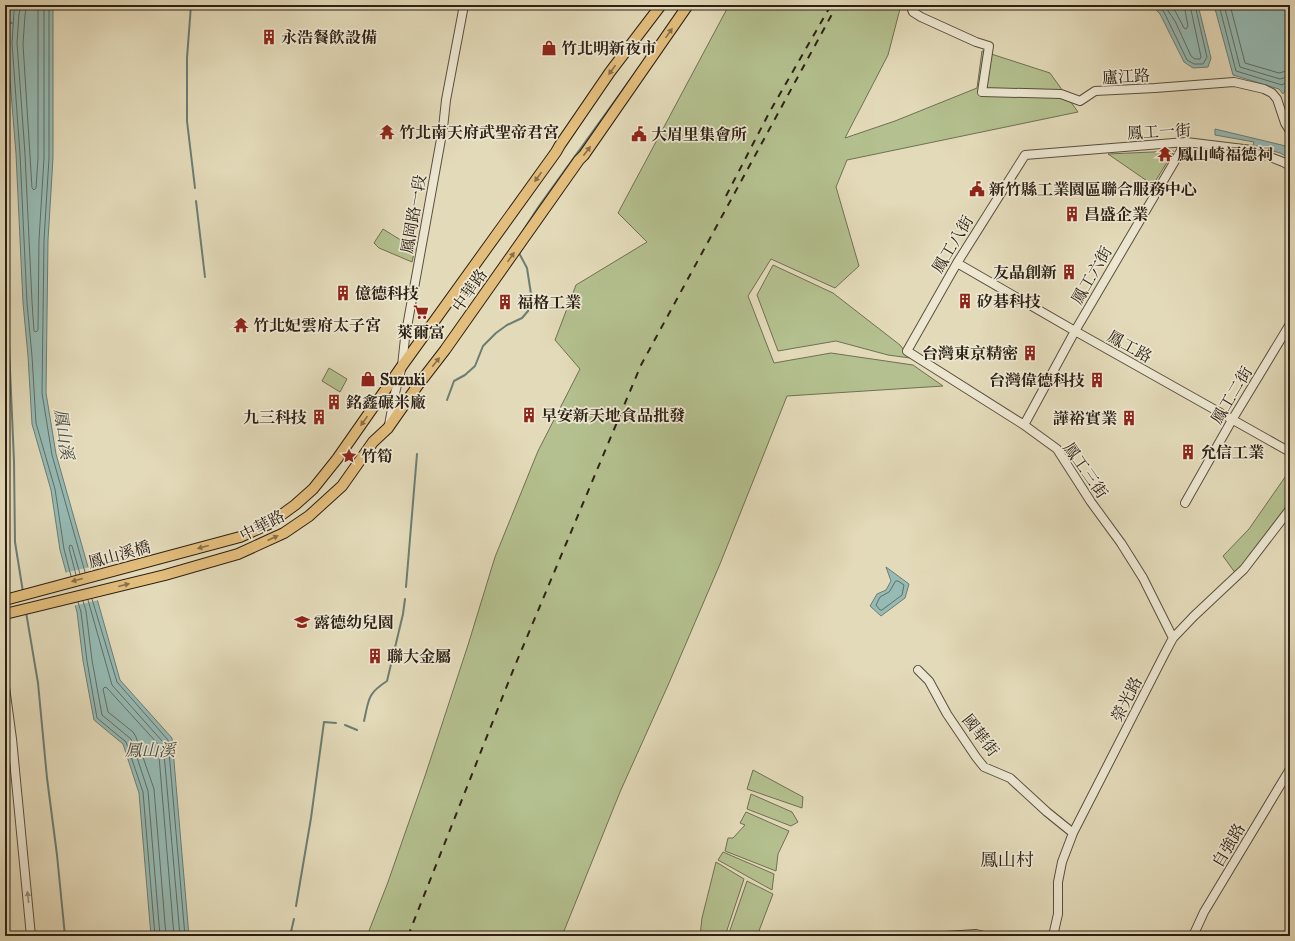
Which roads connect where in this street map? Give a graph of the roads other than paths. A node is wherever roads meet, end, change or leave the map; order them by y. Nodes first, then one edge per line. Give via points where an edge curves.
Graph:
1 (464, 5) edge
2 (661, 5) edge
3 (688, 5) edge
4 (910, 5) edge
5 (1290, 131) edge
6 (1186, 142) junction
7 (1025, 155) joint
8 (1290, 166) edge
9 (957, 263) junction
10 (1290, 324) edge
11 (1075, 331) junction
12 (907, 351) joint
13 (402, 366) junction
14 (1232, 420) junction
15 (1024, 425) junction
16 (388, 428) junction
17 (1290, 452) edge
18 (1185, 503) dead end
19 (1290, 509) edge
20 (240, 537) joint
21 (238, 554) joint
22 (5, 600) edge
23 (5, 614) edge
24 (1173, 638) junction
25 (918, 670) dead end
26 (5, 688) edge
27 (1290, 769) edge
28 (1073, 833) junction
29 (31, 936) edge
30 (946, 936) edge
31 (984, 936) edge
32 (1053, 936) edge
33 (1193, 936) edge

1 - 13 street, 鳳岡路一段
2 -> 13 main road, 中華路 via 610,72 556,152
16 -> 3 main road, 中華路
4 - 5 street, 廬江路 via 913,12 921,17 989,46 982,92 1061,94 1080,101 1095,91 1234,82 1272,93
6 - 7 street, 鳳工一街
6 - 8 street, 鳳工一街 via 1252,150
6 - 11 street, 鳳工六街
7 - 9 street, 鳳工八街
9 - 11 street, 鳳工路
9 - 12 street, 鳳工八街
10 - 14 street, 鳳工二街
11 - 14 street, 鳳工路
11 - 15 street, 鳳工六街
12 - 15 street, 鳳工三街
13 - 16 street, 鳳岡路一段
13 -> 20 main road, 中華路 via 313,489 269,524
14 - 17 street, 鳳工路
14 - 18 street, 鳳工二街
15 - 24 street, 鳳工三街 via 1057,449 1143,578
21 -> 16 main road, 中華路 via 284,533 309,516 342,486 373,442
19 - 24 street, 榮光路 via 1244,569
20 -> 22 main road, 鳳山溪橋
23 -> 21 main road, 鳳山溪橋 via 165,575
24 - 28 street, 榮光路
25 - 28 street, 國華街 via 929,681 947,714 984,767 1010,778
29 -> 26 street
27 - 33 street, 自強路 via 1204,912
28 - 32 street, 榮光路 via 1062,862 1058,882 1058,914
30 - 31 street

